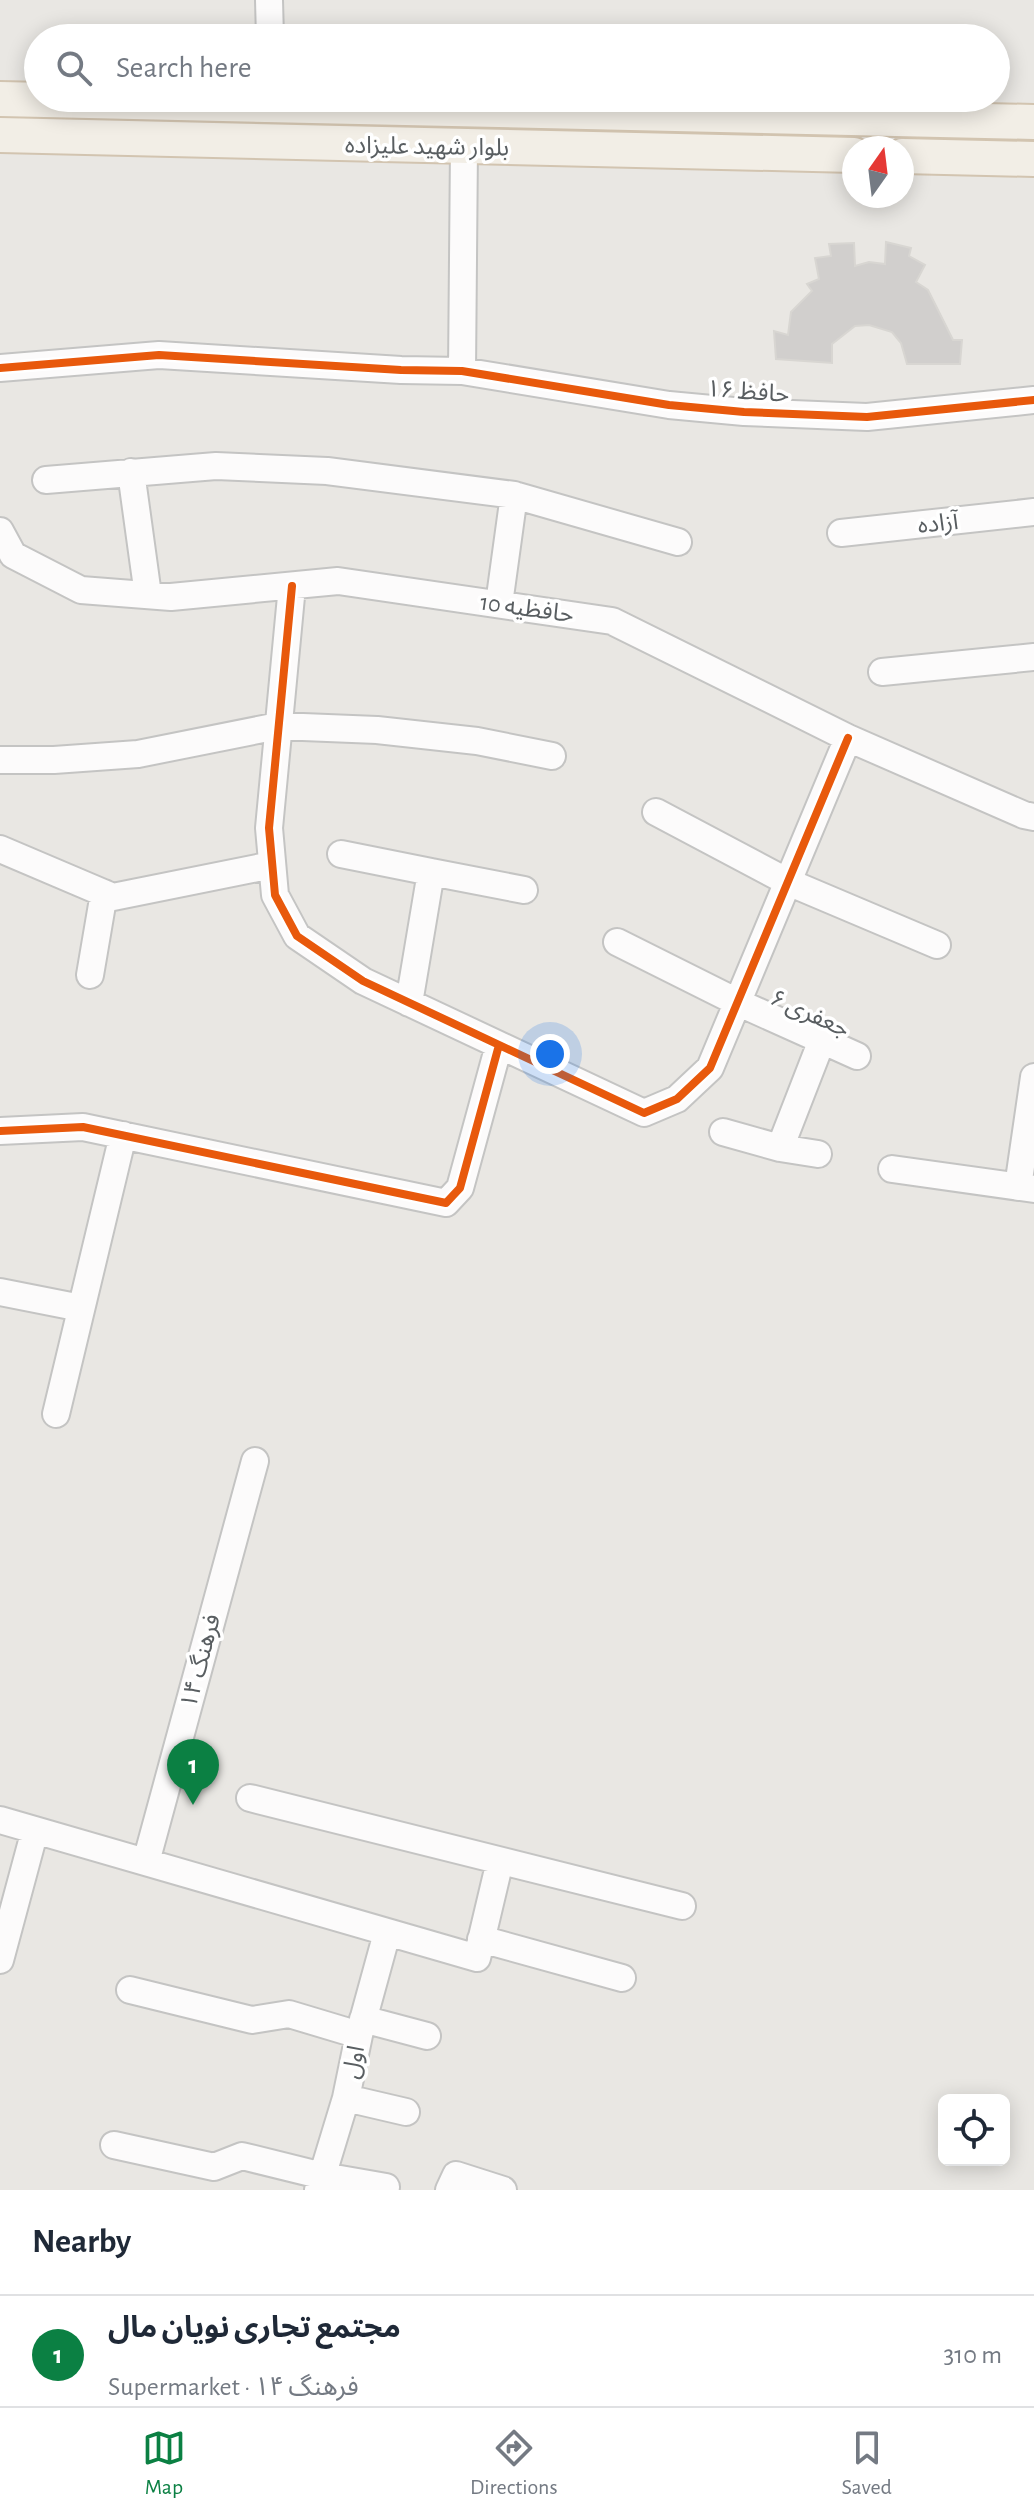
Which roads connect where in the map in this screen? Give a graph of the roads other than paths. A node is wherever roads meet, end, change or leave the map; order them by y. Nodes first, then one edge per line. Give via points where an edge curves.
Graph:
1 (269, 0) edge
2 (270, 24) edge
3 (0, 99) edge
4 (24, 99) edge
5 (270, 112) edge
6 (652, 112) edge
7 (1034, 122) edge
8 (0, 135) edge
9 (269, 142) junction
10 (464, 147) junction
11 (842, 155) edge
12 (914, 156) edge
13 (1034, 159) edge
14 (0, 368) edge
15 (462, 371) junction
16 (1034, 400) edge
17 (131, 472) junction
18 (46, 480) dead end
19 (514, 495) junction
20 (1034, 512) edge
21 (0, 531) edge
22 (841, 533) dead end
23 (678, 542) dead end
24 (292, 586) junction
25 (148, 595) junction
26 (499, 604) junction
27 (1034, 657) edge
28 (882, 672) dead end
29 (278, 726) junction
30 (848, 738) junction
31 (552, 756) dead end
32 (0, 760) edge
33 (656, 812) dead end
34 (1034, 817) edge
35 (0, 849) edge
36 (341, 854) dead end
37 (272, 865) junction
38 (431, 872) junction
39 (788, 882) junction
40 (524, 890) dead end
41 (104, 893) junction
42 (617, 942) dead end
43 (937, 945) dead end
44 (90, 975) dead end
45 (737, 1002) junction
46 (409, 1003) junction
47 (822, 1040) junction
48 (499, 1045) junction
49 (857, 1056) dead end
50 (1034, 1077) edge
51 (1031, 1113) edge
52 (0, 1131) edge
53 (723, 1132) dead end
54 (123, 1135) junction
55 (780, 1148) junction
56 (818, 1154) dead end
57 (892, 1169) dead end
58 (1026, 1188) edge
59 (0, 1292) edge
60 (81, 1308) junction
61 (56, 1414) dead end
62 (255, 1461) dead end
63 (250, 1798) dead end
64 (0, 1820) edge
65 (35, 1830) junction
66 (500, 1861) junction
67 (146, 1862) junction
68 (682, 1906) dead end
69 (4, 1926) edge
70 (387, 1933) junction
71 (481, 1939) junction
72 (0, 1960) edge
73 (622, 1978) dead end
74 (130, 1990) dead end
75 (361, 2027) junction
76 (427, 2036) dead end
77 (346, 2098) junction
78 (406, 2112) dead end
79 (114, 2145) dead end
80 (320, 2183) edge
81 (386, 2187) dead end
82 (449, 2190) edge
83 (503, 2190) edge

1 - 2 street
3 - 4 main road, بلوار شهید علیزاده
5 - 9 street
6 - 7 main road, بلوار شهید علیزاده
8 - 9 main road, بلوار شهید علیزاده
9 - 10 main road, بلوار شهید علیزاده
10 - 11 main road, بلوار شهید علیزاده
10 - 15 street
12 - 13 main road
14 - 15 street, حافظ ۱۶ via 159,355
15 - 16 street, حافظ ۱۶ via 744,412 867,417
17 - 18 street
17 - 19 street via 216,466 327,471
17 - 25 street
19 - 23 street
19 - 26 street
20 - 22 street, آزاده
21 - 25 street, حافظیه 10 via 13,555 81,590
24 - 25 street, حافظیه 10
24 - 26 street, حافظیه 10 via 338,581
24 - 29 street
26 - 30 street, حافظیه 10 via 612,621
27 - 28 street
29 - 31 street via 462,739
29 - 32 street via 138,754
29 - 37 street via 269,828
30 - 34 street, حافظیه 10
30 - 39 street
33 - 39 street
35 - 41 street
36 - 38 street
37 - 41 street via 113,897
37 - 46 street via 275,895 297,936 363,981
38 - 40 street
38 - 46 street
39 - 43 street
39 - 45 street
41 - 44 street
42 - 45 street, جعفری ۶
45 - 47 street, جعفری ۶
45 - 48 street via 710,1068 677,1099 644,1113
46 - 48 street
47 - 49 street, جعفری ۶
47 - 55 street
48 - 54 street via 460,1188 446,1203
50 - 51 street
51 - 58 street
52 - 54 street via 83,1127
53 - 55 street
54 - 60 street
55 - 56 street
57 - 58 street
59 - 60 street
60 - 61 street
62 - 67 street, فرهنگ ۱۴
63 - 66 street
64 - 65 street
65 - 67 street
65 - 69 street
66 - 68 street
66 - 71 street
67 - 70 street
69 - 72 street
70 - 71 street via 477,1958
70 - 75 street, اول
71 - 73 street
74 - 75 street via 252,2020 289,2014
75 - 76 street
75 - 77 street, اول
77 - 78 street
77 - 80 street, اول
79 - 80 street via 214,2167 242,2156
80 - 81 street
82 - 83 street via 456,2175

